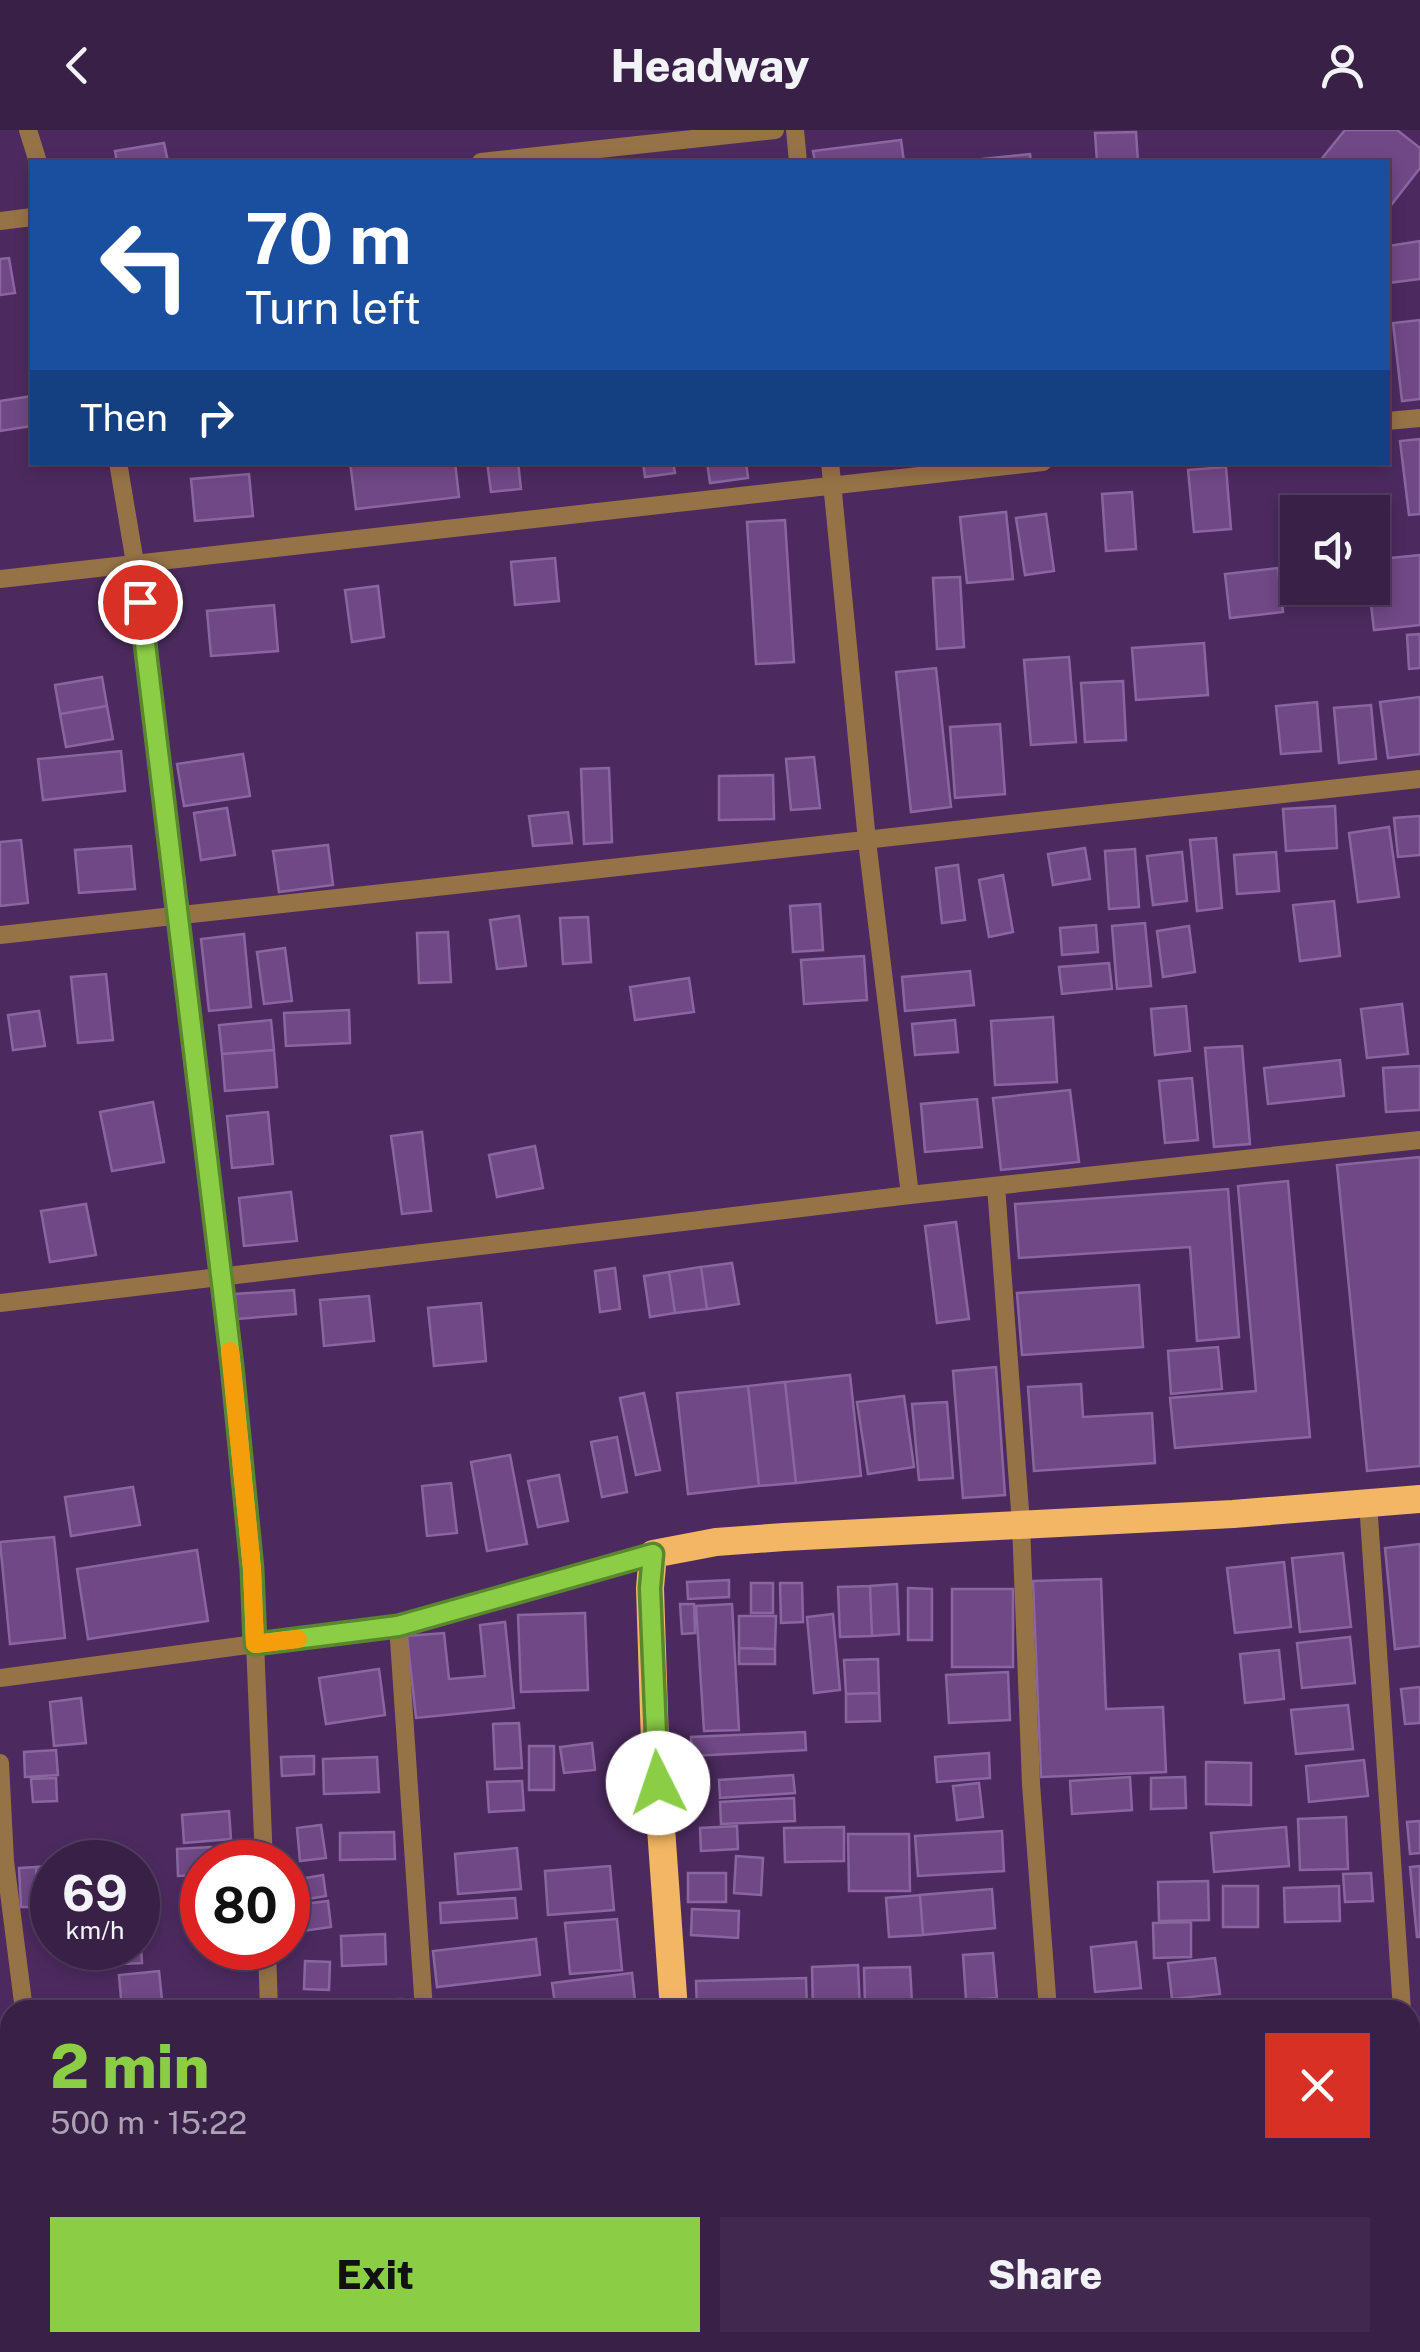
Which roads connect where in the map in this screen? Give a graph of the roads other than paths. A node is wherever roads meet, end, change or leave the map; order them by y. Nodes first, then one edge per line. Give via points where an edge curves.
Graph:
1 (28, 130) edge
2 (795, 130) edge
3 (764, 131) edge
4 (640, 136) edge
5 (37, 160) edge
6 (493, 160) edge
7 (798, 160) edge
8 (30, 217) edge
9 (0, 221) edge
10 (1420, 418) edge
11 (1390, 422) edge
12 (119, 465) edge
13 (830, 465) edge
14 (1019, 465) edge
15 (832, 488) junction
16 (135, 563) junction
17 (0, 580) edge
18 (1420, 780) edge
19 (867, 841) junction
20 (175, 916) junction
21 (0, 936) edge
22 (1420, 1140) edge
23 (996, 1186) junction
24 (910, 1195) junction
25 (220, 1278) junction
26 (0, 1303) edge
27 (1420, 1499) edge
28 (1368, 1502) junction
29 (1022, 1524) junction
30 (653, 1554) junction
31 (398, 1626) junction
32 (255, 1644) junction
33 (0, 1678) edge
34 (0, 1763) edge
35 (263, 1840) edge
36 (268, 1970) edge
37 (23, 2000) edge
38 (270, 2000) edge
39 (423, 2000) edge
40 (673, 2000) edge
41 (1047, 2000) edge
42 (1401, 2000) edge

1 - 5 street
2 - 7 street
3 - 4 street
4 - 6 street
8 - 9 street
10 - 11 street
12 - 16 street
13 - 15 street
14 - 15 street
15 - 16 street
15 - 19 street
16 - 17 street
16 - 20 street
18 - 19 street
19 - 20 street
19 - 24 street
20 - 21 street
20 - 25 street
22 - 23 street
23 - 24 street
23 - 29 street
24 - 25 street
25 - 26 street
25 - 32 street
27 - 28 highway
28 - 29 highway
28 - 42 street
29 - 30 highway via 741,1540
29 - 41 street via 1030,1784
30 - 31 street
30 - 40 highway via 655,1744
31 - 32 street
31 - 39 street
32 - 33 street
32 - 35 street
34 - 37 street
36 - 38 street

